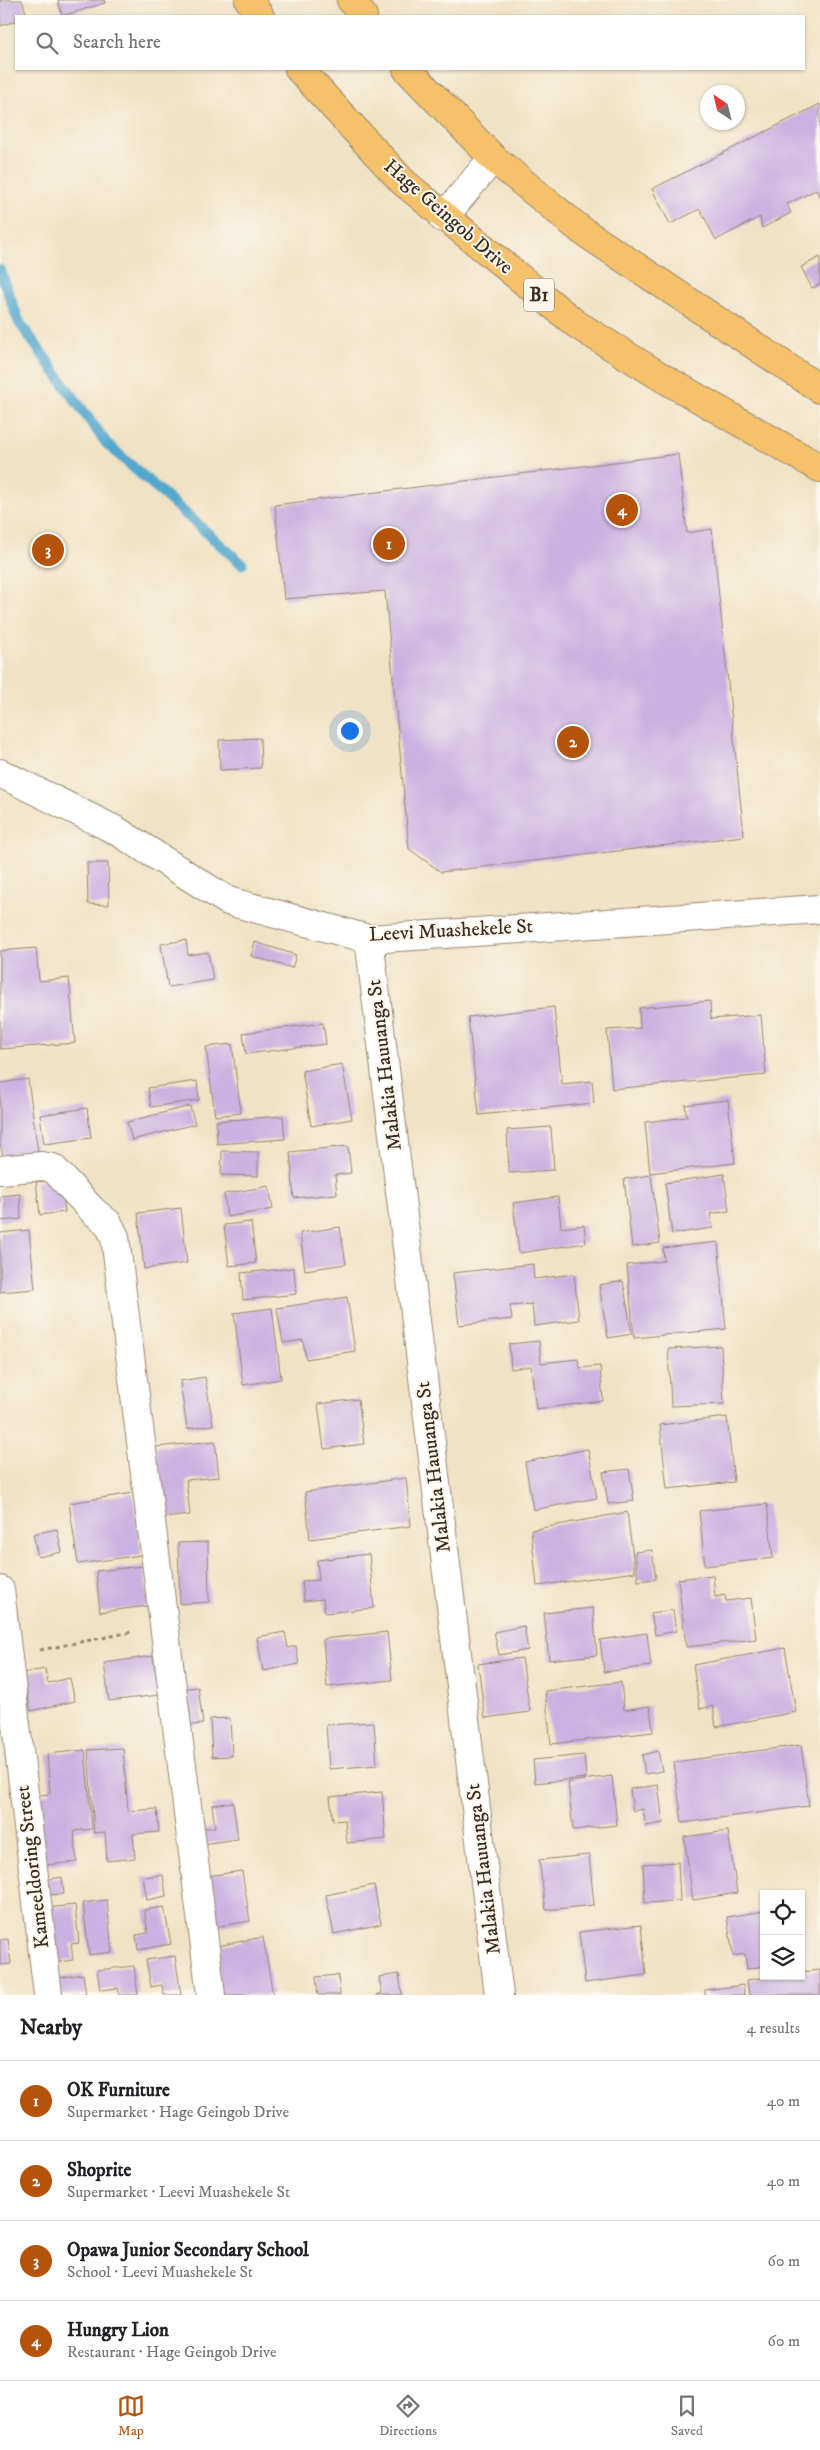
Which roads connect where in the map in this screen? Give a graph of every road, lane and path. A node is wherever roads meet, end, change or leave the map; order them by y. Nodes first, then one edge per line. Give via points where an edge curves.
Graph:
1 (249, 0) edge
2 (351, 0) edge
3 (259, 15) edge
4 (361, 15) edge
5 (300, 70) edge
6 (407, 70) edge
7 (493, 158) junction
8 (443, 218) junction
9 (820, 389) edge
10 (820, 468) edge
11 (0, 774) edge
12 (820, 909) edge
13 (370, 938) junction
14 (0, 1170) edge
15 (0, 1590) edge
16 (165, 1626) junction
17 (9, 1656) junction
18 (48, 1995) edge
19 (211, 1995) edge
20 (499, 1995) edge

1 - 3 highway
2 - 4 highway
5 - 8 highway, Hage Geingob Drive / B1 via 402,182
6 - 7 highway
7 - 8 street
7 - 9 highway via 581,230
8 - 10 highway, Hage Geingob Drive / B1 via 576,324
11 - 13 street, Leevi Muashekele St via 117,831 228,900
12 - 13 street, Leevi Muashekele St
13 - 20 street, Malakia Hauuanga St
14 - 16 street via 53,1168 108,1223 115,1237
15 - 17 street, Kameeldoring Street
16 - 17 path
16 - 19 street
17 - 18 street, Kameeldoring Street

